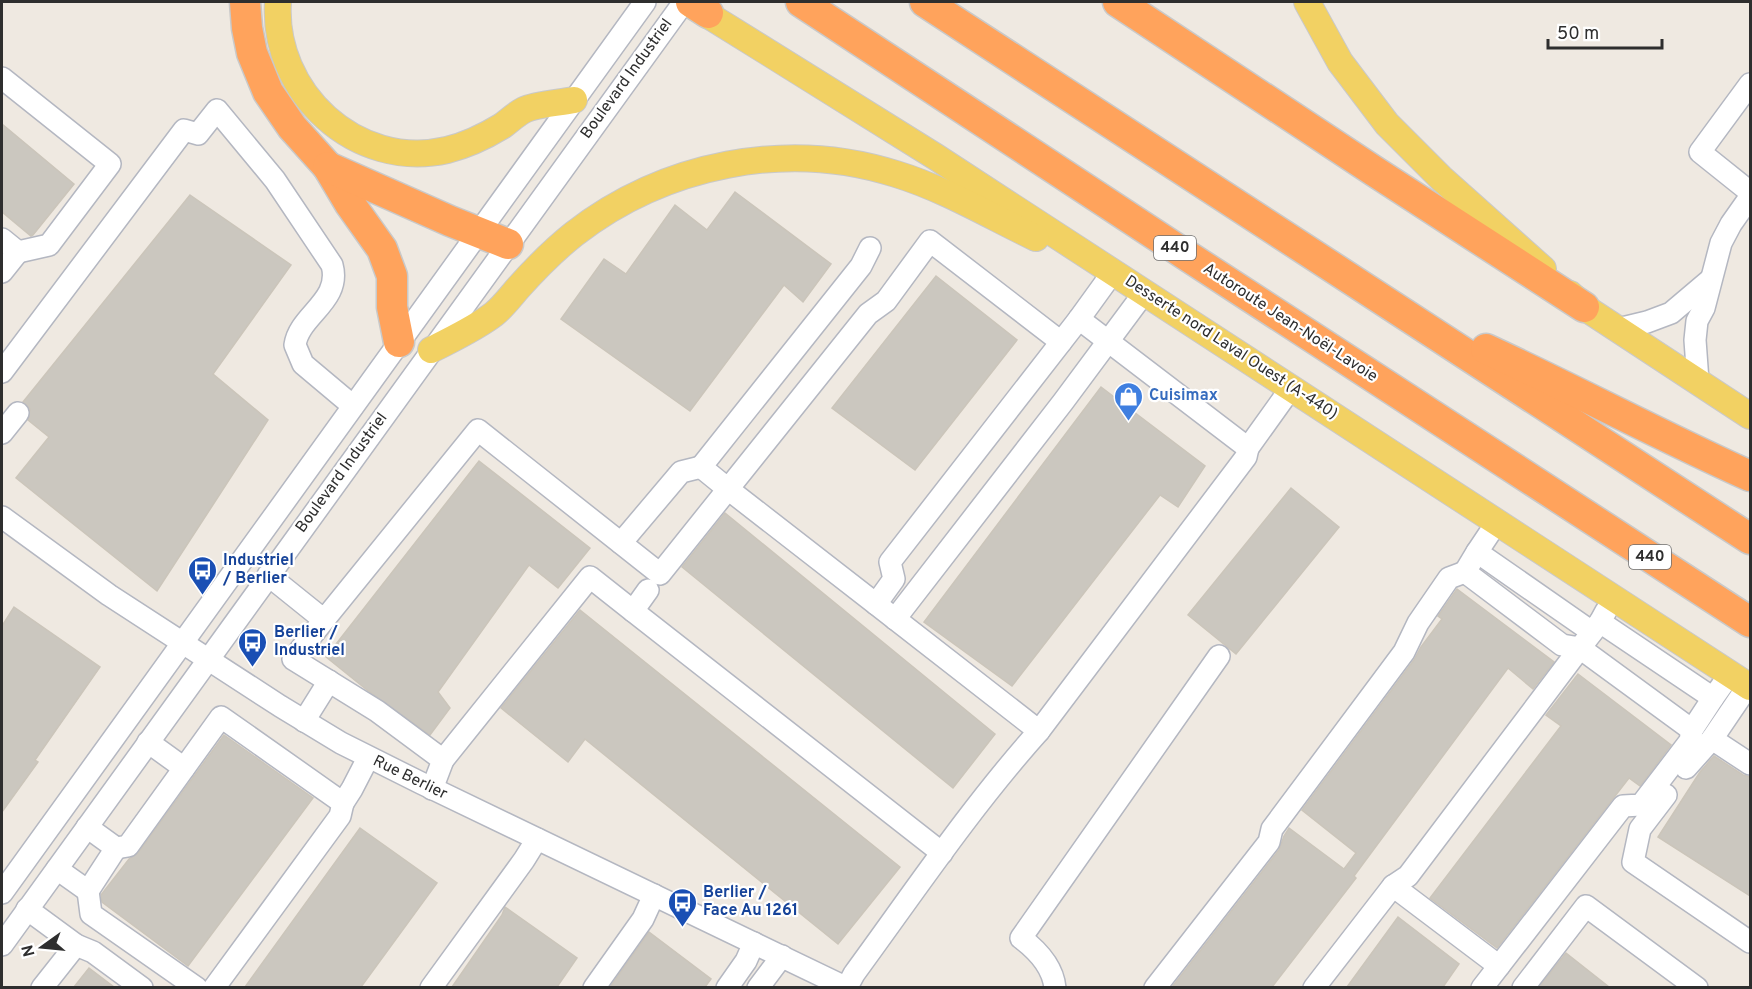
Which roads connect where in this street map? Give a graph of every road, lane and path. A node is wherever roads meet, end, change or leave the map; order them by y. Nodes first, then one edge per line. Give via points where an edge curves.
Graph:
1 (245, 2) edge
2 (278, 2) edge
3 (645, 2) edge
4 (801, 2) edge
5 (925, 2) edge
6 (1118, 2) edge
7 (1307, 2) edge
8 (692, 4) edge
9 (2, 78) edge
10 (1750, 84) edge
11 (574, 100) junction
12 (328, 167) junction
13 (1750, 192) edge
14 (1750, 197) edge
15 (478, 232) junction
16 (508, 244) junction
17 (10, 245) edge
18 (870, 248) dead end
19 (2, 272) edge
20 (1125, 280) junction
21 (1710, 280) junction
22 (1393, 306) junction
23 (1584, 307) junction
24 (1079, 319) junction
25 (1618, 329) junction
26 (1109, 341) junction
27 (399, 342) junction
28 (1061, 342) junction
29 (431, 350) junction
30 (2, 372) edge
31 (1698, 381) junction
32 (1291, 388) junction
33 (353, 406) junction
34 (18, 413) dead end
35 (1750, 416) edge
36 (2, 434) edge
37 (1248, 448) junction
38 (701, 467) junction
39 (1750, 476) edge
40 (728, 489) junction
41 (2, 517) edge
42 (1497, 522) junction
43 (1750, 539) edge
44 (621, 543) junction
45 (1477, 552) junction
46 (1465, 572) junction
47 (268, 575) junction
48 (648, 590) dead end
49 (1614, 598) junction
50 (876, 604) junction
51 (633, 611) junction
52 (895, 619) junction
53 (324, 620) junction
54 (1750, 622) edge
55 (1591, 634) junction
56 (182, 642) junction
57 (1219, 656) dead end
58 (209, 658) junction
59 (329, 681) junction
60 (1743, 682) edge
61 (1713, 698) junction
62 (304, 721) junction
63 (1692, 730) junction
64 (1039, 731) junction
65 (1712, 739) junction
66 (148, 742) junction
67 (368, 758) junction
68 (443, 760) junction
69 (1750, 764) edge
70 (184, 768) junction
71 (432, 789) junction
72 (343, 803) junction
73 (87, 827) junction
74 (537, 839) junction
75 (116, 848) junction
76 (942, 853) junction
77 (57, 869) junction
78 (1393, 886) junction
79 (88, 891) junction
80 (2, 893) edge
81 (654, 895) junction
82 (27, 909) junction
83 (1750, 942) edge
84 (754, 943) junction
85 (2, 945) edge
86 (76, 945) junction
87 (782, 956) junction
88 (1499, 966) junction
89 (42, 987) edge
90 (142, 987) edge
91 (197, 987) edge
92 (214, 987) edge
93 (431, 987) edge
94 (594, 987) edge
95 (727, 987) edge
96 (758, 987) edge
97 (847, 987) edge
98 (1055, 987) edge
99 (1155, 987) edge
100 (1314, 987) edge
101 (1482, 987) edge
102 (1524, 987) edge
103 (1697, 987) edge

1 - 12 highway via 252,53 268,92 292,127
2 - 11 main road via 281,46 303,94 339,129 385,150 420,153 457,147 488,134 525,110
3 - 11 street, Boulevard Industriel
4 - 54 highway, Autoroute Jean-Noël-Lavoie / 440
5 - 22 highway
6 - 23 highway
7 - 23 main road via 1340,62 1387,124
8 - 16 street, Boulevard Industriel
8 - 20 main road, Desserte nord Laval Ouest (A-440)
9 - 17 street via 110,164 49,245
10 - 13 street via 1700,152
11 - 15 street, Boulevard Industriel
12 - 15 highway
12 - 27 highway via 388,262
14 - 21 street via 1725,233
15 - 16 highway
15 - 27 street, Boulevard Industriel
16 - 29 street, Boulevard Industriel
17 - 19 street
18 - 38 street via 861,266
20 - 24 street
20 - 26 street
20 - 29 main road via 937,189 895,173 833,160 759,160 682,176 610,209 561,245 494,314
20 - 32 main road, Desserte nord Laval Ouest (A-440)
21 - 25 street via 1671,313
21 - 31 street via 1695,330
22 - 39 highway
22 - 43 highway
23 - 25 main road
24 - 26 street
24 - 28 street
25 - 31 main road
26 - 37 street
26 - 52 street
27 - 33 street, Boulevard Industriel
28 - 40 street via 930,241 886,301 868,315
28 - 50 street via 890,562 894,579
29 - 47 street, Boulevard Industriel
30 - 33 street via 184,130 198,134 217,110 275,180 332,264 330,292 295,345 303,364
31 - 35 main road
32 - 37 street
32 - 42 main road, Desserte nord Laval Ouest (A-440)
33 - 56 street, Boulevard Industriel
34 - 36 street
37 - 64 street via 1246,457
38 - 40 street
38 - 44 street via 681,472
40 - 44 street via 660,574
40 - 50 street
41 - 56 street, Rue Berlier via 80,575
42 - 45 street
42 - 49 main road, Desserte nord Laval Ouest (A-440)
44 - 53 street via 477,430
45 - 46 street
45 - 55 street
46 - 55 street via 1562,645
46 - 99 street via 1449,578 1418,623 1404,652 1272,829 1269,842
47 - 53 street
47 - 58 street, Boulevard Industriel
48 - 51 street
49 - 55 street
49 - 60 main road, Desserte nord Laval Ouest (A-440)
50 - 52 street
51 - 68 street via 590,576
51 - 76 street
52 - 64 street
53 - 59 street via 293,658
55 - 61 street
55 - 63 street
55 - 78 street via 1407,876
56 - 58 street, Rue Berlier
56 - 80 street, Boulevard Industriel
57 - 98 street via 1021,938 1041,956
58 - 62 street, Rue Berlier
58 - 66 street, Boulevard Industriel
59 - 62 street
59 - 68 street
60 - 61 street
60 - 65 street
61 - 63 street
62 - 67 street, Rue Berlier
63 - 88 street via 1690,741 1641,805 1623,806
64 - 76 street
65 - 69 street
65 - 83 street via 1640,830 1633,862
66 - 70 street
66 - 73 street, Boulevard Industriel
67 - 71 street, Rue Berlier
67 - 72 street
68 - 71 street
70 - 72 street via 221,717
70 - 75 street via 128,846
71 - 74 street, Rue Berlier
72 - 92 street via 340,816
73 - 75 street
73 - 77 street, Boulevard Industriel
74 - 81 street, Rue Berlier
74 - 93 street
75 - 79 street
76 - 97 street
77 - 79 street
77 - 82 street, Boulevard Industriel
78 - 88 street
78 - 100 street
79 - 91 street via 91,914
81 - 84 street, Rue Berlier
81 - 94 street via 643,919
82 - 85 street, Boulevard Industriel
82 - 86 street
84 - 87 street, Rue Berlier
84 - 95 street
86 - 89 street
86 - 90 street via 93,952
87 - 96 street
87 - 97 street, Rue Berlier
88 - 101 street
102 - 103 street via 1586,906

